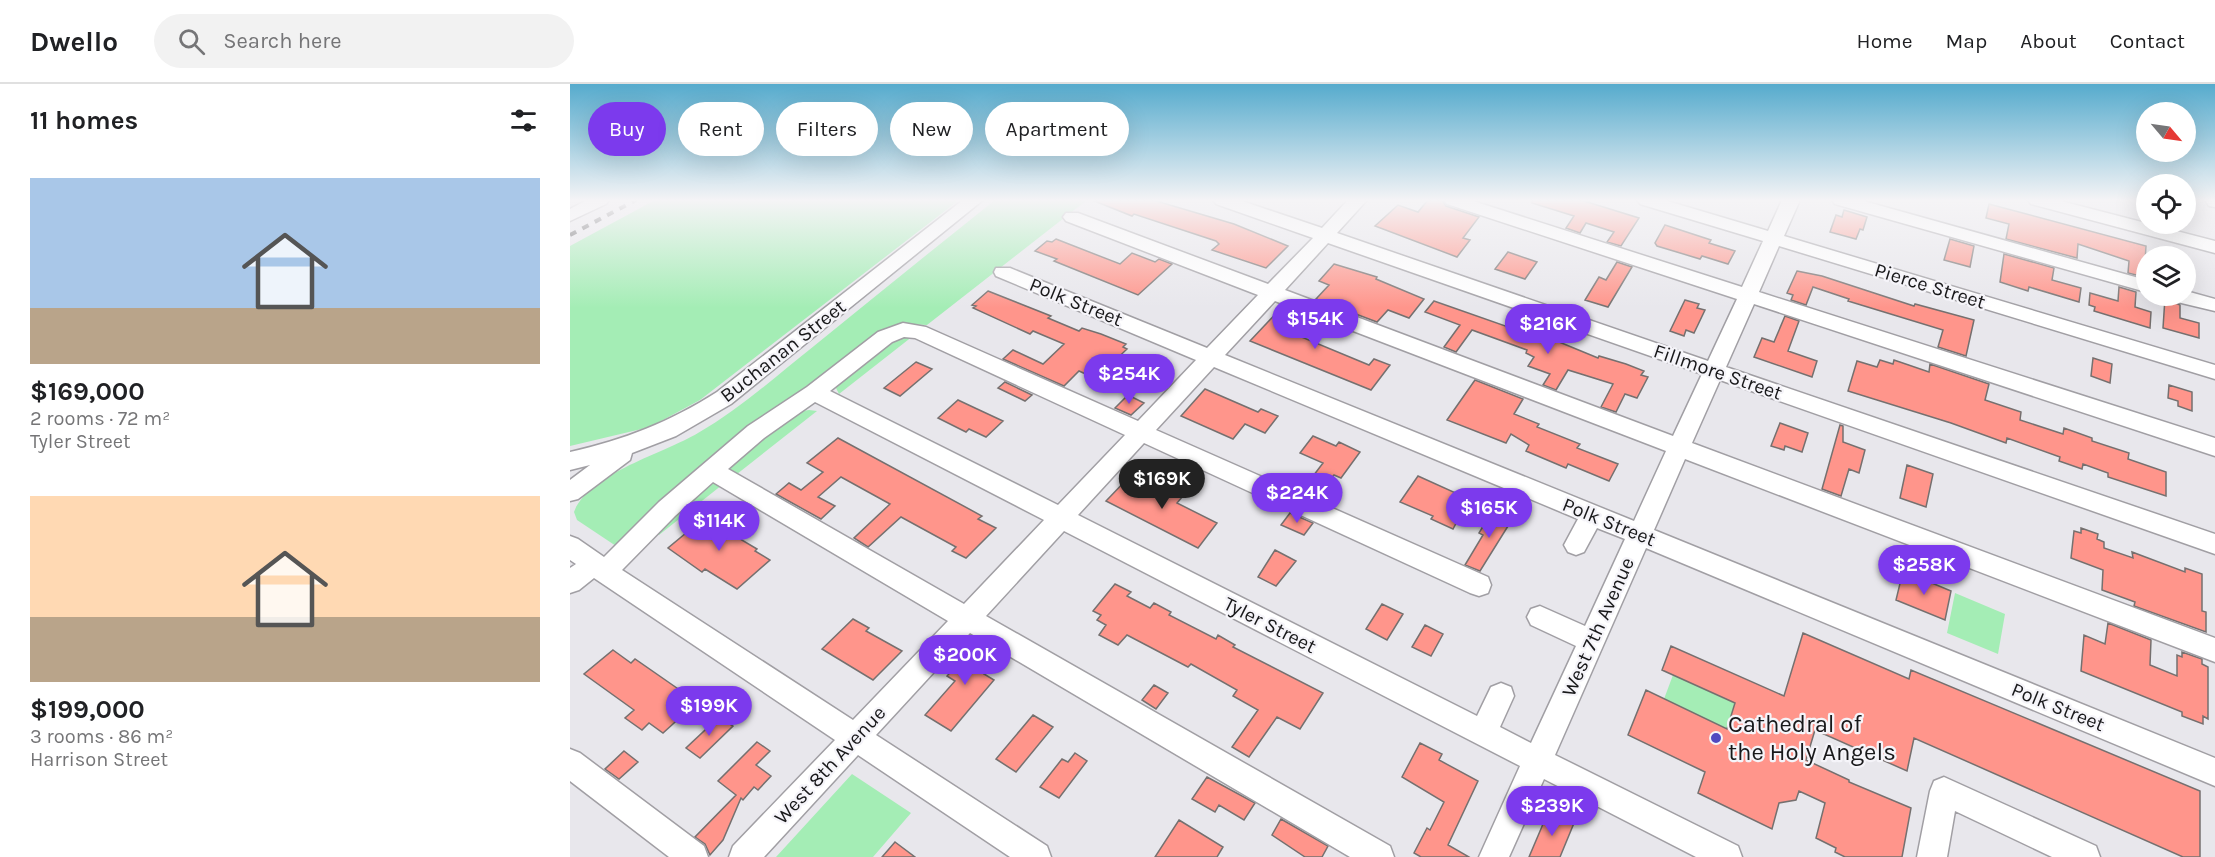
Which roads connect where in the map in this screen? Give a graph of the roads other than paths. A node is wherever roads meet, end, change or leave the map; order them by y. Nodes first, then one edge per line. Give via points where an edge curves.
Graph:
1 (928, 236) edge
2 (1122, 236) edge
3 (1324, 236) edge
4 (1328, 236) edge
5 (1565, 236) edge
6 (1764, 236) edge
7 (1775, 236) edge
8 (1969, 236) edge
9 (2171, 236) edge
10 (1774, 239) junction
11 (2215, 248) edge
12 (1003, 272) dead end
13 (2136, 283) edge
14 (1271, 293) junction
15 (1747, 295) junction
16 (2196, 300) edge
17 (2215, 305) edge
18 (1211, 358) junction
19 (1714, 370) junction
20 (2215, 372) edge
21 (814, 392) junction
22 (1140, 433) junction
23 (636, 444) junction
24 (1680, 446) junction
25 (2215, 447) edge
26 (570, 461) edge
27 (711, 470) junction
28 (570, 492) edge
29 (1592, 515) junction
30 (1061, 518) junction
31 (1640, 535) junction
32 (2215, 544) edge
33 (1576, 545) dead end
34 (570, 546) edge
35 (600, 568) junction
36 (570, 582) edge
37 (1479, 585) dead end
38 (1540, 617) dead end
39 (966, 620) junction
40 (1592, 641) junction
41 (2215, 650) edge
42 (1501, 696) dead end
43 (1483, 733) junction
44 (856, 738) junction
45 (1538, 761) junction
46 (570, 763) edge
47 (2215, 772) edge
48 (693, 857) edge
49 (744, 857) edge
50 (1035, 857) edge
51 (1379, 857) edge
52 (1494, 857) edge
53 (1727, 857) edge
54 (1932, 857) edge
55 (2085, 857) edge

1 - 23 street, Buchanan Street via 724,398 691,420
2 - 14 street
3 - 14 street, West 8th Avenue
4 - 19 street, Fillmore Street
5 - 15 street
6 - 10 street, Pierce Street
7 - 10 street, West 7th Avenue
8 - 13 street
9 - 11 street
10 - 15 street, West 7th Avenue
10 - 20 street, Pierce Street
12 - 18 street, Polk Street
14 - 18 street, West 8th Avenue
14 - 24 street
15 - 19 street, West 7th Avenue
15 - 25 street
16 - 17 street
18 - 22 street, West 8th Avenue
18 - 29 street, Polk Street
19 - 24 street, West 7th Avenue
19 - 32 street, Fillmore Street
21 - 22 street via 885,337 909,330
21 - 27 street via 756,432
21 - 30 street, Tyler Street
22 - 30 street, West 8th Avenue
22 - 37 street
23 - 26 street, Buchanan Street
23 - 28 street
24 - 31 street, West 7th Avenue
24 - 41 street
27 - 35 street
27 - 39 street
29 - 31 street, Polk Street
29 - 33 street
30 - 39 street, West 8th Avenue
30 - 43 street, Tyler Street
31 - 40 street, West 7th Avenue
31 - 47 street, Polk Street
34 - 35 street
35 - 36 street
35 - 44 street
38 - 40 street
39 - 44 street, West 8th Avenue
39 - 51 street
40 - 45 street, West 7th Avenue
42 - 43 street
43 - 45 street, Tyler Street
44 - 49 street, West 8th Avenue
44 - 50 street
45 - 52 street, West 7th Avenue
45 - 53 street, Tyler Street
46 - 48 street
54 - 55 street via 1944,791

